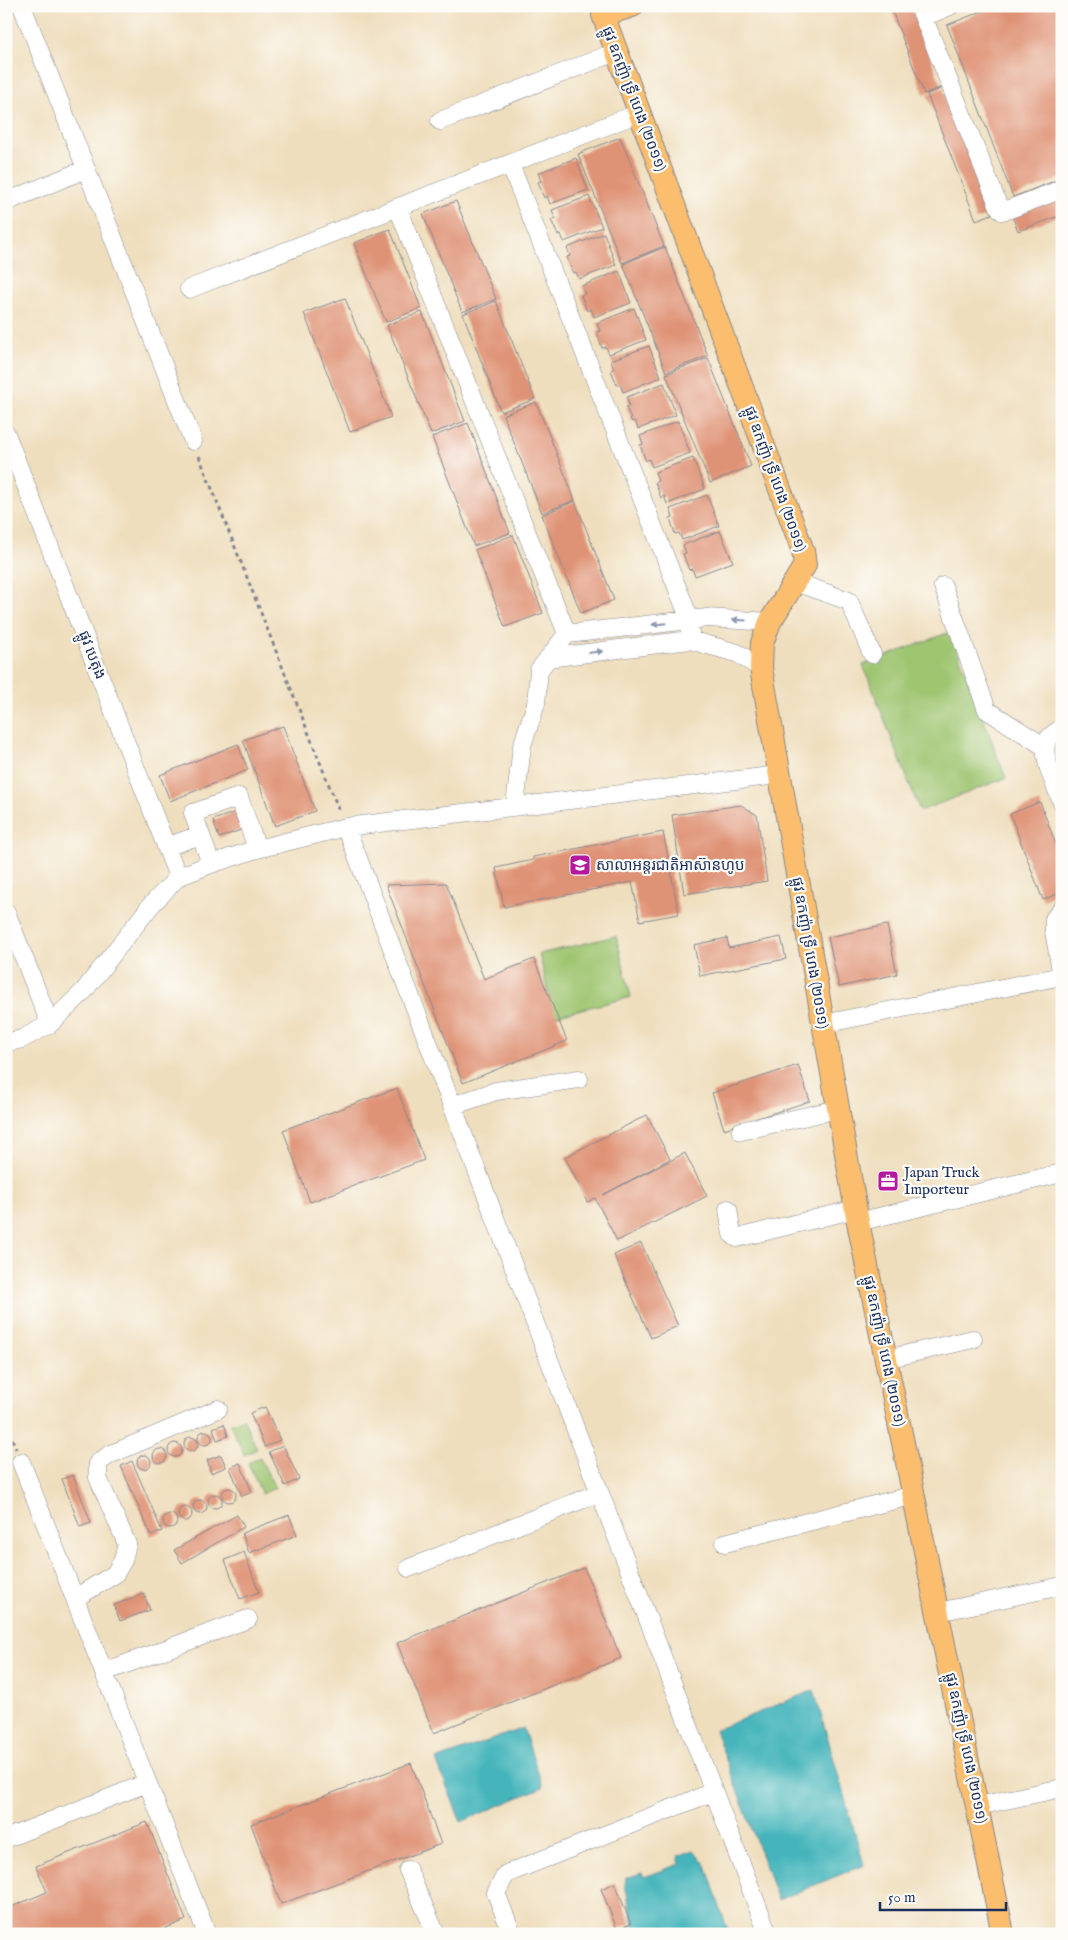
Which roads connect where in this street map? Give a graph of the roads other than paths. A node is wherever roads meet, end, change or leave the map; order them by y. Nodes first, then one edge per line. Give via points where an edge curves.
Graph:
1 (22, 6) edge
2 (632, 6) edge
3 (950, 6) edge
4 (601, 11) edge
5 (922, 12) edge
6 (616, 52) junction
7 (639, 113) junction
8 (440, 121) dead end
9 (510, 164) junction
10 (86, 169) junction
11 (1062, 189) edge
12 (6, 202) edge
13 (398, 208) junction
14 (189, 289) dead end
15 (6, 434) edge
16 (194, 441) road end
17 (795, 582) junction
18 (943, 586) dead end
19 (690, 620) junction
20 (770, 622) junction
21 (566, 634) junction
22 (690, 640) junction
23 (872, 654) dead end
24 (548, 658) junction
25 (761, 668) junction
26 (1062, 728) edge
27 (1045, 747) junction
28 (778, 775) junction
29 (1062, 802) edge
30 (515, 806) junction
31 (346, 827) junction
32 (200, 835) junction
33 (166, 847) junction
34 (257, 849) junction
35 (210, 864) junction
36 (178, 877) junction
37 (1062, 909) edge
38 (6, 912) edge
39 (1062, 976) edge
40 (50, 1024) junction
41 (823, 1024) junction
42 (6, 1044) edge
43 (579, 1079) dead end
44 (452, 1106) junction
45 (838, 1109) junction
46 (741, 1131) dead end
47 (1062, 1174) edge
48 (728, 1209) dead end
49 (857, 1216) junction
50 (973, 1340) dead end
51 (886, 1359) junction
52 (218, 1409) dead end
53 (21, 1462) road end
54 (599, 1493) junction
55 (914, 1495) junction
56 (724, 1543) dead end
57 (409, 1568) dead end
58 (1062, 1586) edge
59 (75, 1598) junction
60 (938, 1612) junction
61 (248, 1619) dead end
62 (104, 1672) junction
63 (147, 1782) junction
64 (1062, 1788) edge
65 (713, 1792) junction
66 (978, 1806) junction
67 (10, 1837) dead end
68 (408, 1870) dead end
69 (207, 1934) edge
70 (436, 1934) edge
71 (512, 1934) edge
72 (768, 1934) edge
73 (1003, 1934) edge

1 - 10 street
2 - 4 main road
3 - 5 street
4 - 6 main road, ផ្លូវ ឧកញ៉ា ទ្រី ហេង (២០១១)
5 - 11 street via 1002,211
6 - 7 main road, ផ្លូវ ឧកញ៉ា ទ្រី ហេង (២០១១)
6 - 8 street
7 - 9 street
7 - 17 main road, ផ្លូវ ឧកញ៉ា ទ្រី ហេង (២០១១) via 803,552 805,565
9 - 13 street
9 - 19 street
10 - 12 street
10 - 16 street
13 - 14 street
13 - 21 street
15 - 33 street, ផ្លូវ បេតុង
17 - 20 main road, ផ្លូវ ឧកញ៉ា ទ្រី ហេង (២០១១)
17 - 23 street via 849,601
18 - 27 street via 987,710
20 -> 19 street
19 -> 21 street
19 - 22 street
20 - 25 main road, ផ្លូវ ឧកញ៉ា ទ្រី ហេង (២០១១) via 762,644
21 - 24 street
24 -> 22 street
22 - 25 street via 737,653
24 - 30 street via 539,670 536,704 522,746
25 - 28 main road, ផ្លូវ ឧកញ៉ា ទ្រី ហេង (២០១១)
26 - 27 street via 1048,738
27 - 29 street
28 - 30 street
28 - 41 main road, ផ្លូវ ឧកញ៉ា ទ្រី ហេង (២០១១)
30 - 31 street
31 - 34 street
31 - 44 street
32 - 33 street
32 - 34 street via 193,813 239,797
32 - 35 street
33 - 36 street, ផ្លូវ បេតុង
34 - 35 street
35 - 36 street
36 - 40 street via 152,904 83,992
37 - 39 street via 1054,919 1054,931
38 - 40 street
39 - 41 street
40 - 42 street
41 - 45 main road, ផ្លូវ ឧកញ៉ា ទ្រី ហេង (២០១១)
43 - 44 street via 496,1091
44 - 54 street
45 - 46 street
45 - 49 main road, ផ្លូវ ឧកញ៉ា ទ្រី ហេង (២០១១)
47 - 49 street
48 - 49 street via 732,1234 737,1238
49 - 51 main road, ផ្លូវ ឧកញ៉ា ទ្រី ហេង (២០១១)
50 - 51 street
51 - 55 main road, ផ្លូវ ឧកញ៉ា ទ្រី ហេង (២០១១)
52 - 59 street via 109,1455 98,1463 98,1478 127,1544 124,1560 115,1574
53 - 59 street
54 - 57 street
54 - 65 street
55 - 56 street
55 - 60 main road, ផ្លូវ ឧកញ៉ា ទ្រី ហេង (២០១១)
58 - 60 street
59 - 62 street
60 - 66 main road, ផ្លូវ ឧកញ៉ា ទ្រី ហេង (២០១១)
61 - 62 street
62 - 63 street
63 - 67 street
63 - 69 street
64 - 66 street
65 - 71 street via 506,1874 496,1893
65 - 72 street
66 - 73 main road, ផ្លូវ ឧកញ៉ា ទ្រី ហេង (២០១១)
68 - 70 street

